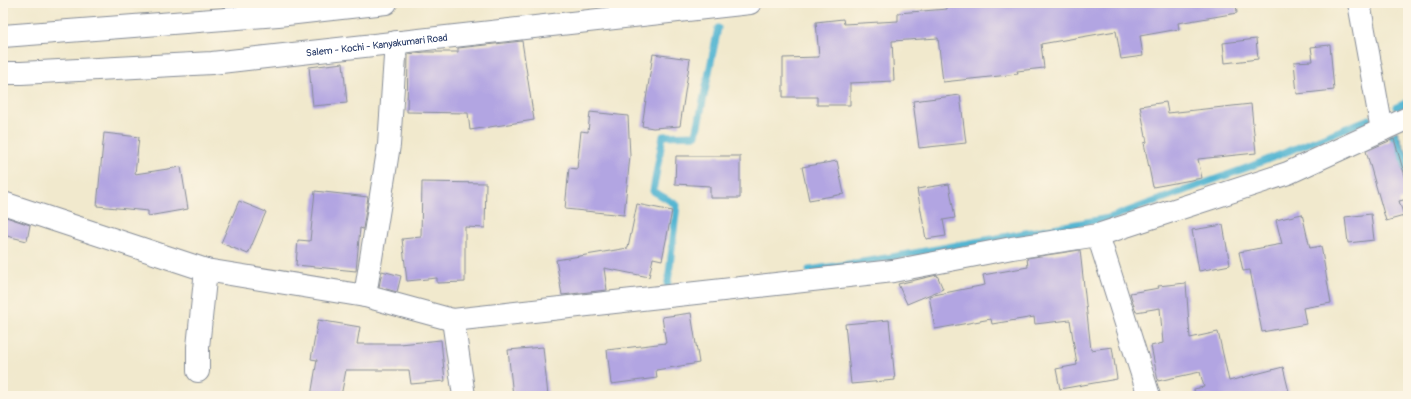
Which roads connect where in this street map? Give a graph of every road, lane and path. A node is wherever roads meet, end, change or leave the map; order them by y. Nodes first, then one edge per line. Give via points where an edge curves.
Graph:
1 (386, 3) edge
2 (750, 3) edge
3 (1360, 3) edge
4 (3, 36) edge
5 (396, 42) junction
6 (3, 73) edge
7 (1408, 118) edge
8 (1382, 130) junction
9 (3, 203) edge
10 (1098, 235) junction
11 (206, 270) junction
12 (365, 296) junction
13 (453, 320) junction
14 (198, 371) dead end
15 (464, 396) edge
16 (1149, 396) edge

1 - 4 main road via 278,15
2 - 5 main road, Salem - Kochi - Kanyakumari Road
3 - 8 main road
5 - 6 main road, Salem - Kochi - Kanyakumari Road via 212,63
5 - 12 main road via 389,145
7 - 8 main road
8 - 10 main road via 1288,173
9 - 11 main road
10 - 13 main road via 1012,248 893,271
10 - 16 main road
11 - 12 main road
11 - 14 main road
12 - 13 main road
13 - 15 main road

